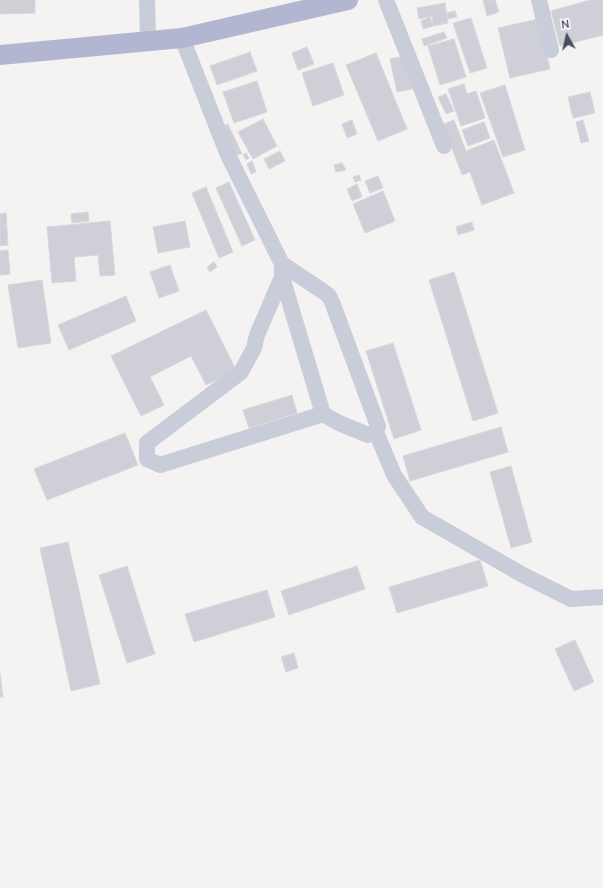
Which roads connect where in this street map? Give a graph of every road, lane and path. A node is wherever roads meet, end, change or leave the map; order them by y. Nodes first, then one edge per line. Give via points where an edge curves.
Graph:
1 (147, 0) edge
2 (348, 0) edge
3 (386, 0) edge
4 (539, 0) edge
5 (287, 7) edge
6 (182, 38) junction
7 (148, 41) junction
8 (551, 50) dead end
9 (0, 55) edge
10 (444, 146) dead end
11 (282, 270) junction
12 (323, 414) junction
13 (376, 432) junction
14 (603, 597) edge

1 - 7 street
2 - 5 main road
3 - 10 street
4 - 8 street
5 - 6 main road
6 - 7 main road
6 - 11 street via 228,154
7 - 9 main road
11 - 12 street
11 - 12 street via 254,348 241,372 147,443 147,459 160,465
11 - 13 street via 329,296 378,426
12 - 13 street via 368,435
13 - 14 street via 394,475 422,517 523,575 571,599

